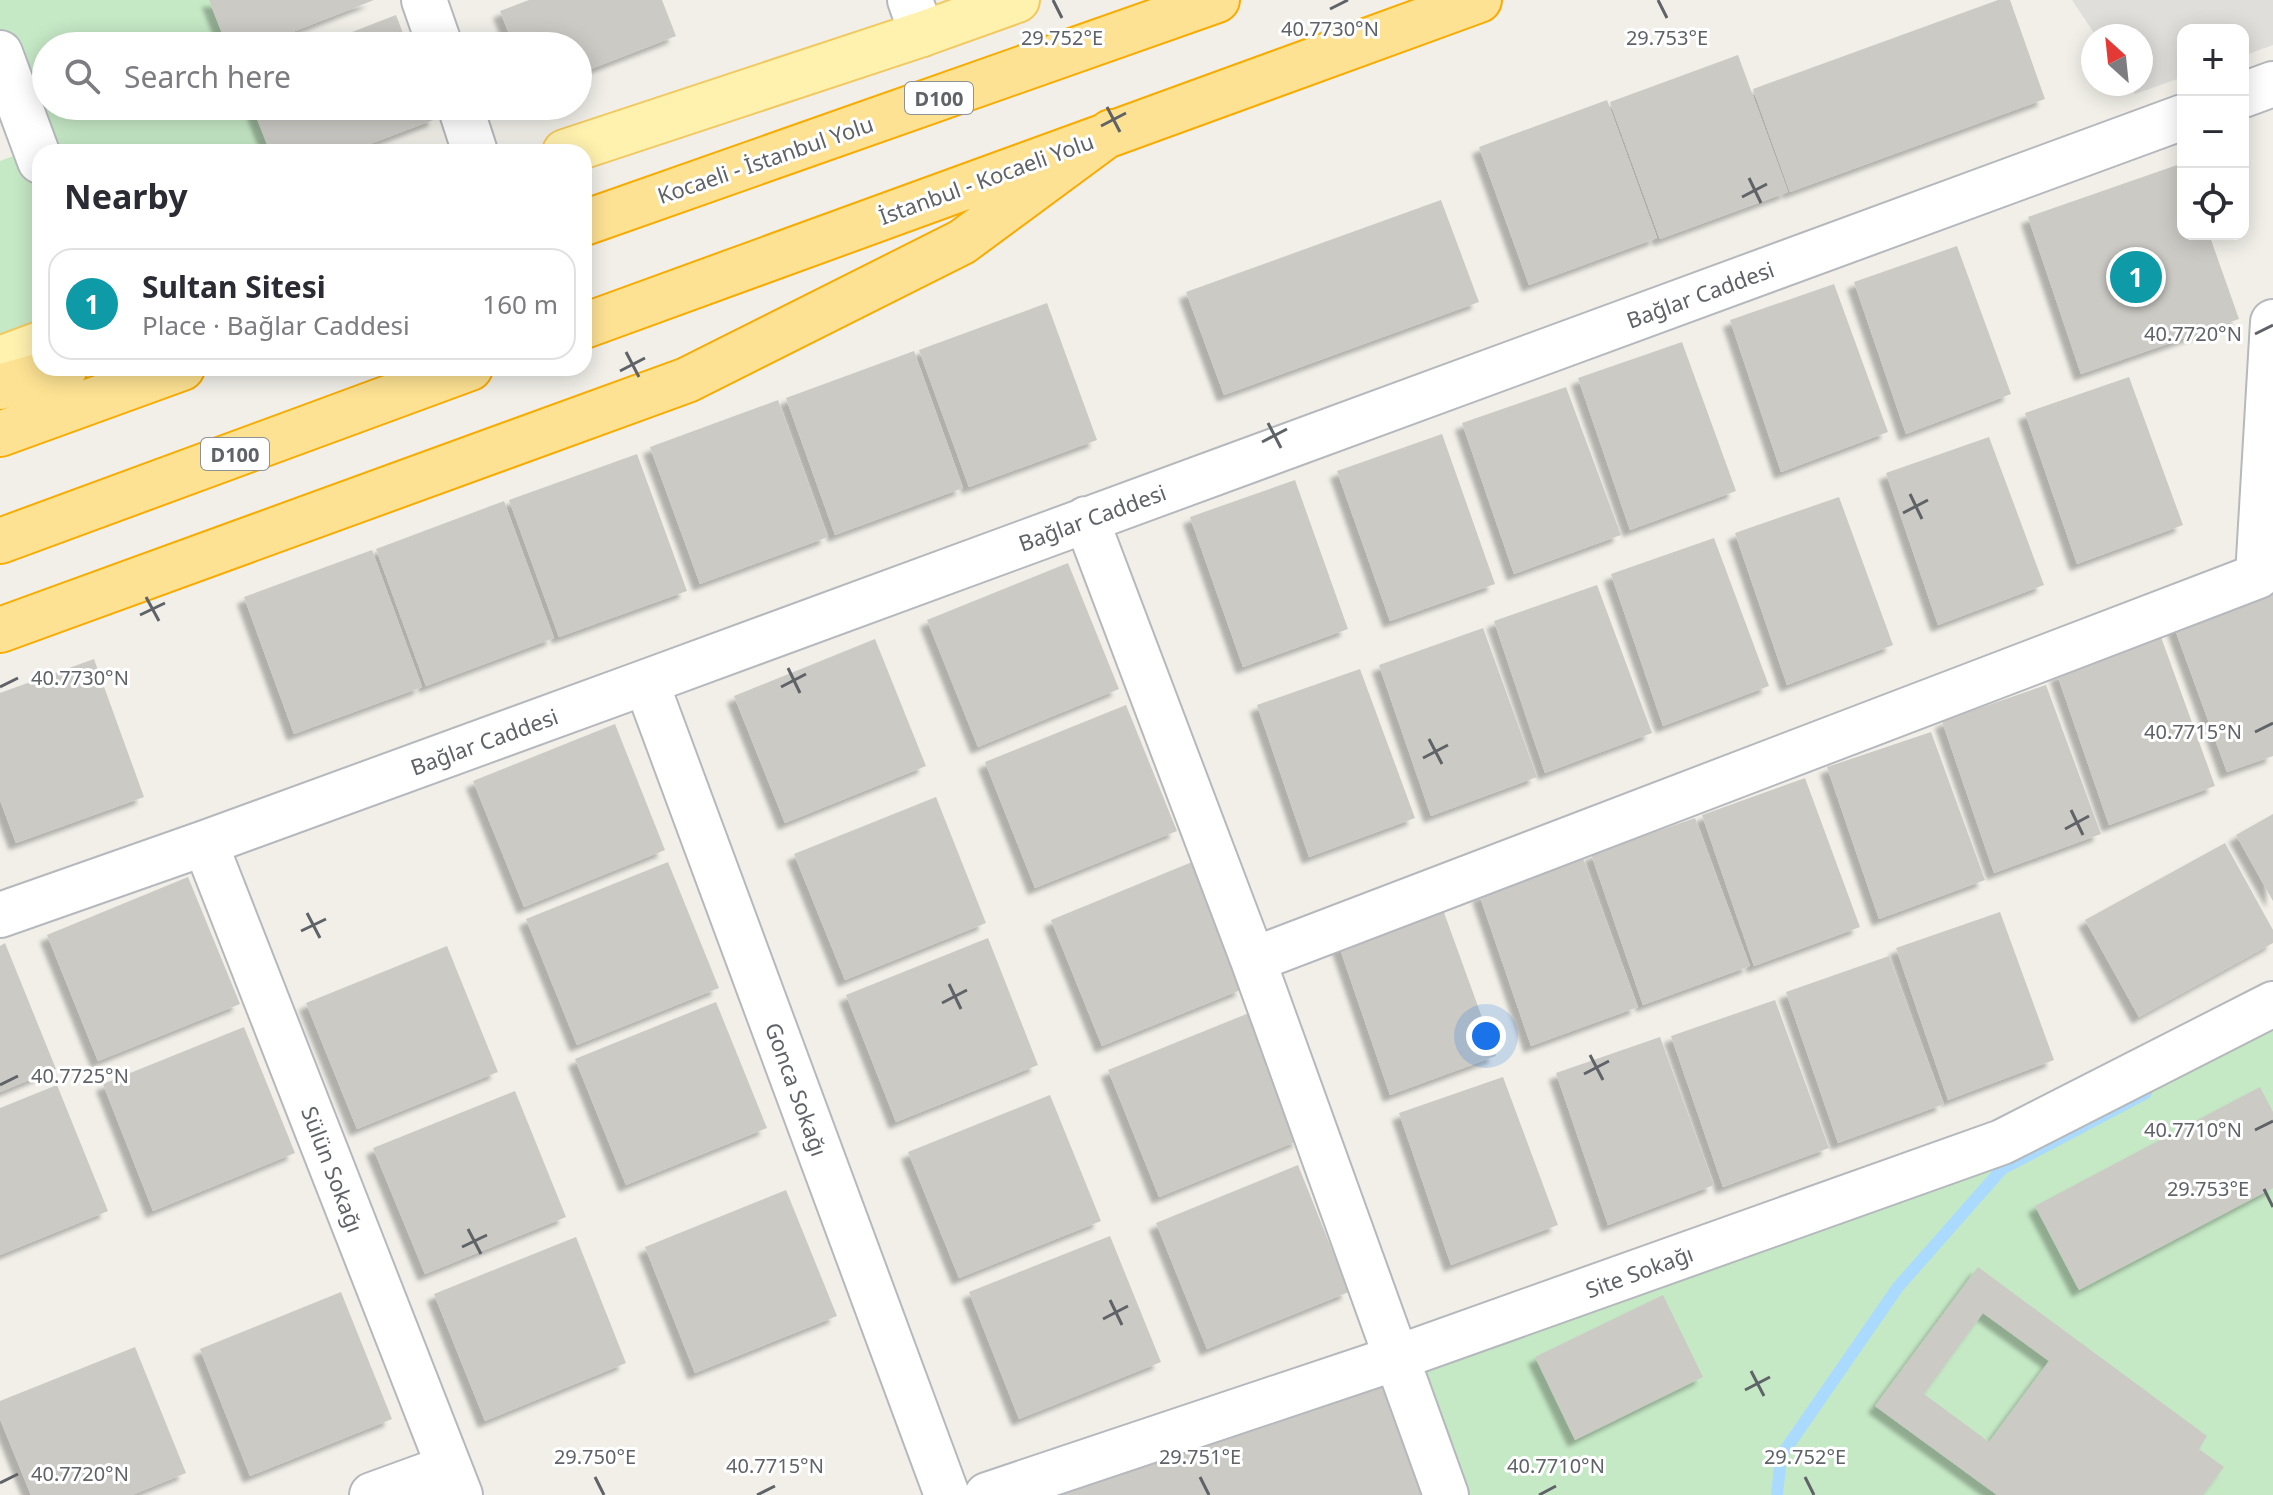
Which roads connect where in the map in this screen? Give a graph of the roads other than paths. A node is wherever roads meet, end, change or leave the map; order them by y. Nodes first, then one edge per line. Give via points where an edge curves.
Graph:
1 (424, 0) edge
2 (1017, 0) edge
3 (1217, 0) edge
4 (1479, 0) edge
5 (916, 17) edge
6 (435, 32) edge
7 (0, 53) edge
8 (2273, 84) edge
9 (2249, 93) edge
10 (2177, 119) edge
11 (465, 120) edge
12 (1111, 132) junction
13 (34, 144) edge
14 (472, 144) edge
15 (586, 144) edge
16 (592, 217) edge
17 (2273, 322) edge
18 (592, 323) edge
19 (32, 347) edge
20 (0, 359) edge
21 (38, 376) edge
22 (160, 376) edge
23 (448, 376) edge
24 (0, 387) edge
25 (0, 434) edge
26 (1086, 519) junction
27 (0, 541) edge
28 (2266, 581) edge
29 (0, 630) edge
30 (646, 682) junction
31 (205, 843) junction
32 (0, 915) edge
33 (1253, 960) junction
34 (2273, 1004) edge
35 (1396, 1358) junction
36 (455, 1481) edge
37 (372, 1495) edge
38 (947, 1495) edge
39 (987, 1495) edge
40 (1446, 1495) edge

1 - 6 street
2 - 5 main road
3 - 16 highway, Kocaeli - İstanbul Yolu / D100
4 - 12 highway, İstanbul - Kocaeli Yolu
5 - 15 main road
7 - 13 street
8 - 9 street
10 - 26 street, Bağlar Caddesi
11 - 14 street
12 - 18 highway, İstanbul - Kocaeli Yolu
12 - 29 highway via 962,242 687,380
17 - 28 street
19 - 20 main road
21 - 24 highway
22 - 25 highway
23 - 27 highway, D100
26 - 30 street, Bağlar Caddesi
26 - 33 street
28 - 33 street
30 - 31 street, Bağlar Caddesi
30 - 38 street, Gonca Sokağı
31 - 32 street, Bağlar Caddesi
31 - 36 street, Sülün Sokağı
33 - 35 street
34 - 35 street, Site Sokağı via 2002,1142
35 - 39 street, Site Sokağı
35 - 40 street
36 - 37 street

